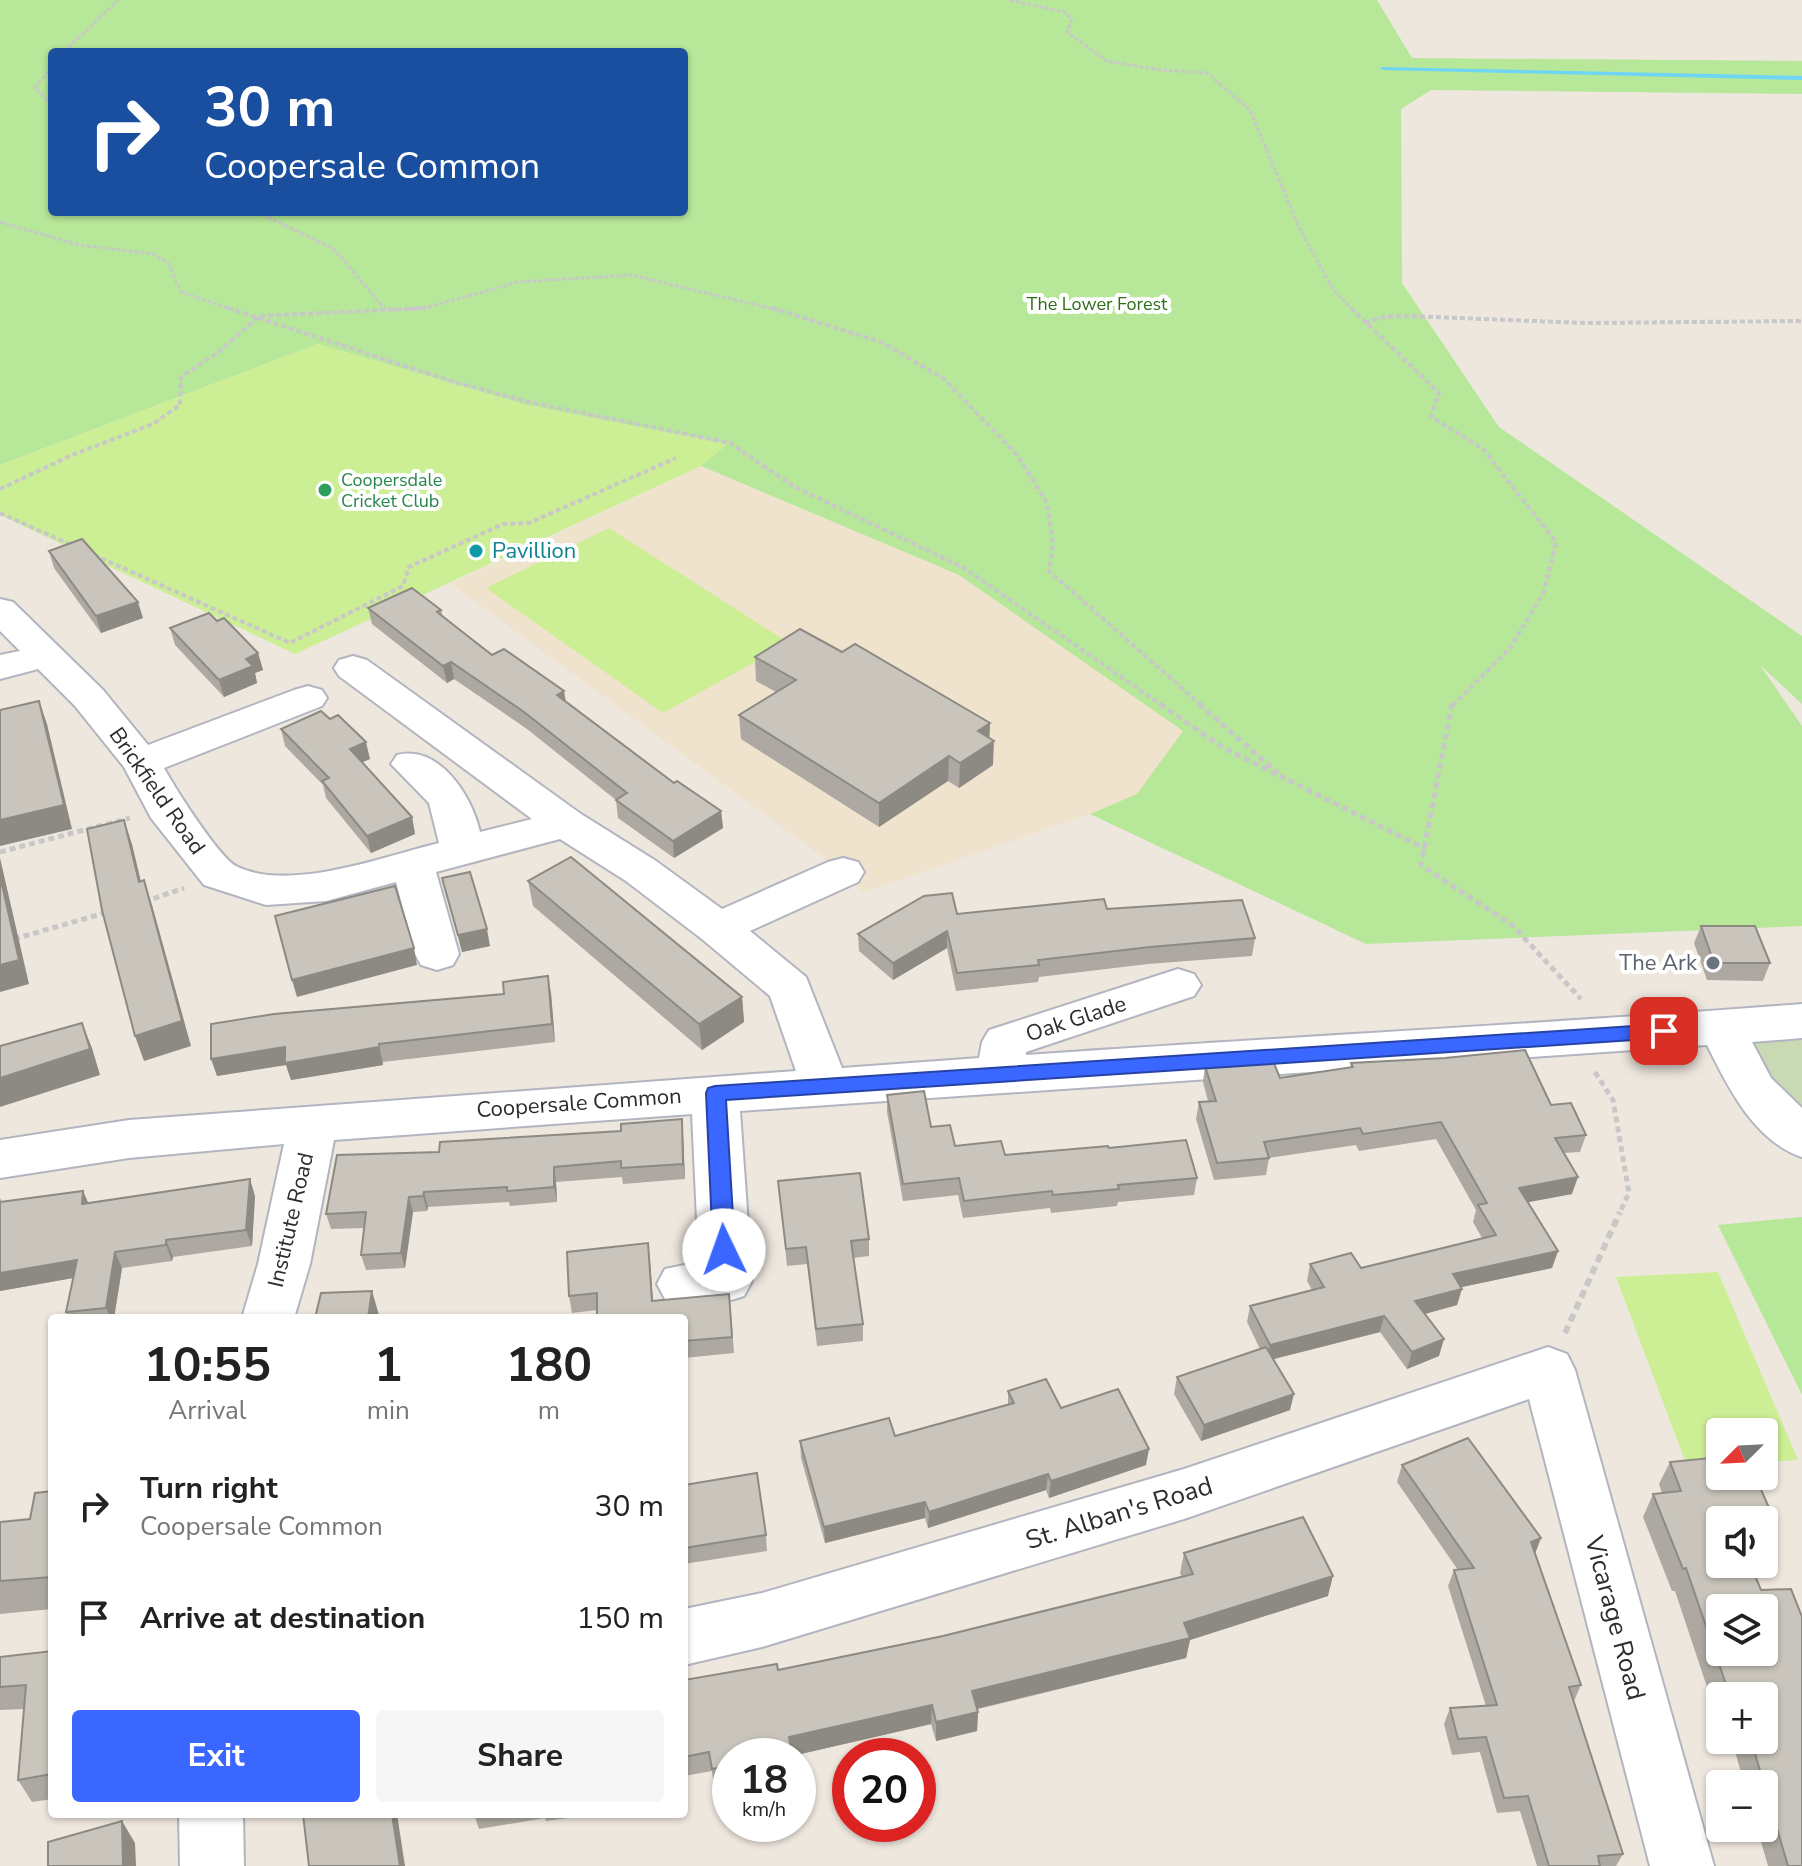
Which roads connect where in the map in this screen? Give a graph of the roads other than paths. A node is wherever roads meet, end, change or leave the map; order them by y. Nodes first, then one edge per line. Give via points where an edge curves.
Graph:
1 (0, 610) edge
2 (46, 656) junction
3 (0, 667) edge
4 (353, 668) dead end
5 (308, 698) dead end
6 (141, 762) junction
7 (411, 764) dead end
8 (566, 824) junction
9 (462, 852) junction
10 (412, 864) junction
11 (843, 872) dead end
12 (718, 928) junction
13 (437, 954) dead end
14 (1178, 985) dead end
15 (1792, 1020) edge
16 (1721, 1026) junction
17 (999, 1075) junction
18 (825, 1087) junction
19 (715, 1093) junction
20 (313, 1123) junction
21 (1802, 1138) edge
22 (0, 1159) edge
23 (683, 1284) dead end
24 (269, 1314) edge
25 (1548, 1370) joint
26 (688, 1636) edge
27 (211, 1818) edge
28 (212, 1866) edge
29 (1682, 1866) edge

1 - 2 street, Brickfield Road
2 - 3 street
2 - 6 street, Brickfield Road
4 - 8 street
5 - 6 street
6 - 10 street, Brickfield Road via 166,808 219,875 266,890 326,886
7 - 9 street via 446,793 455,809
8 - 9 street, Brickfield Road
8 - 12 street
9 - 10 street, Brickfield Road
10 - 13 street
11 - 12 street
12 - 18 street via 790,988
14 - 17 street, Oak Glade via 1005,1042
15 - 16 street, Coopersale Common
16 - 17 street, Coopersale Common
16 - 21 street via 1753,1090
17 - 18 street, Coopersale Common
18 - 19 street, Coopersale Common
19 - 20 street, Coopersale Common
19 - 23 street via 726,1281
20 - 22 street, Coopersale Common via 129,1139
20 - 24 street, Institute Road
25 - 26 street, St. Alban's Road via 1184,1494 762,1620
25 - 29 street, Vicarage Road
27 - 28 street

